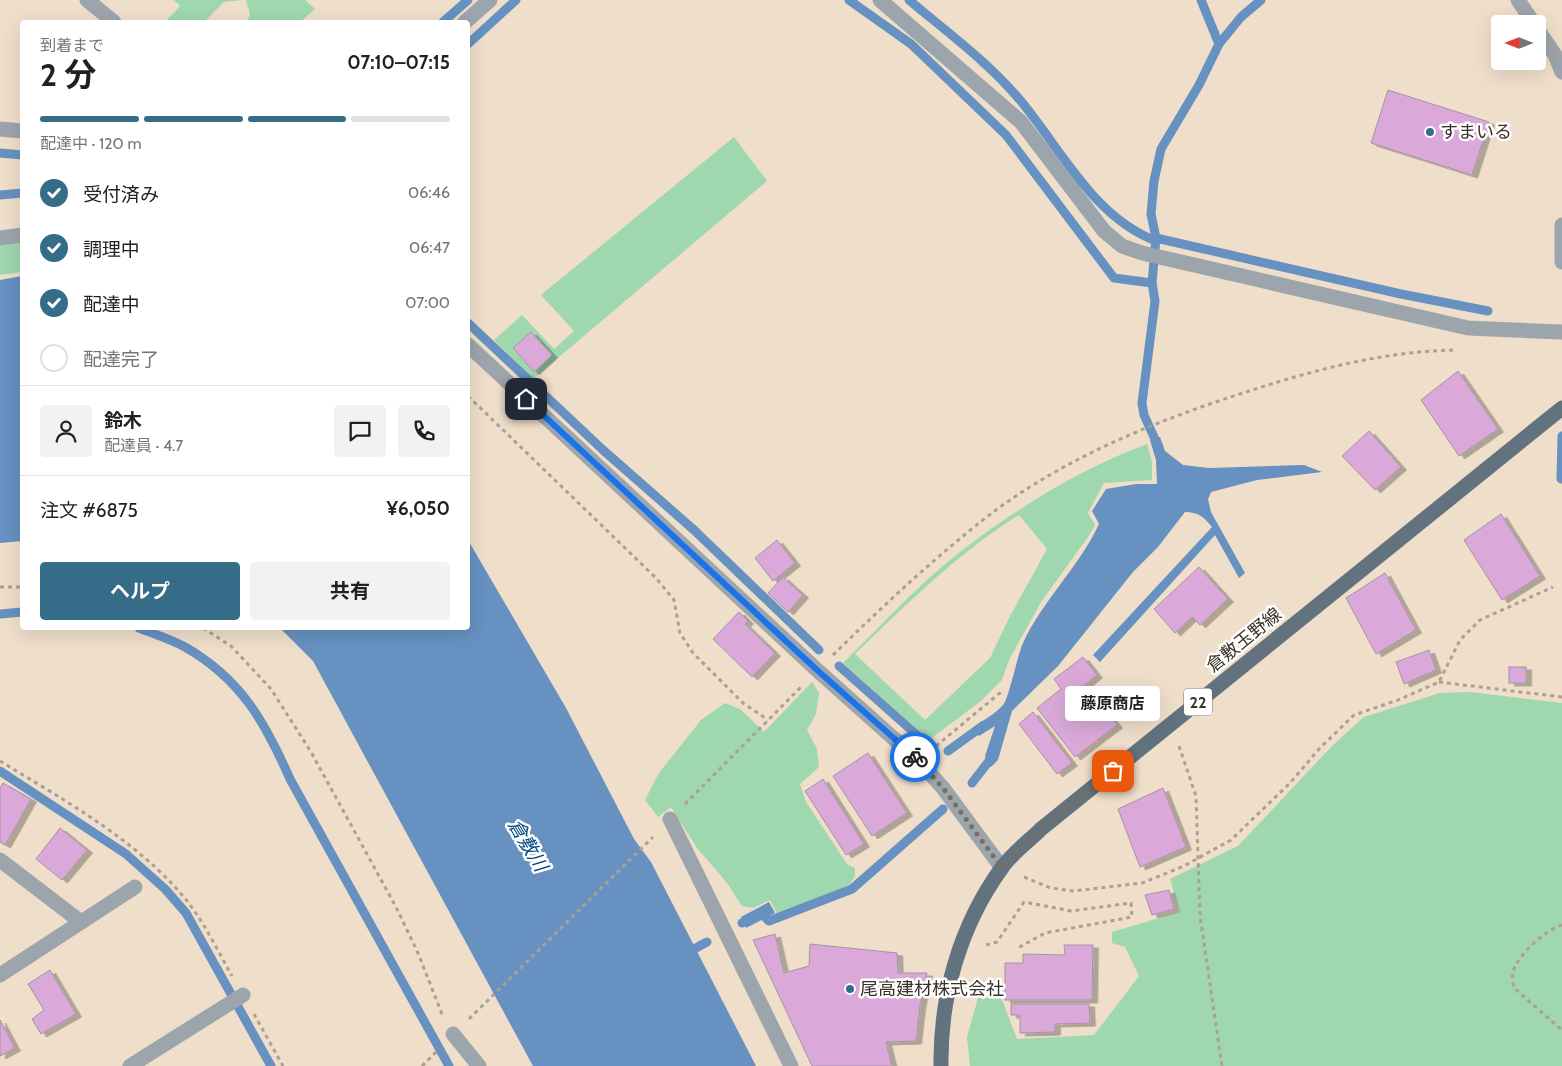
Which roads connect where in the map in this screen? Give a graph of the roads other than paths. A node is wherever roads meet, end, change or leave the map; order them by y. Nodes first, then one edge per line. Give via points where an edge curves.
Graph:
1 (87, 0) edge
2 (490, 0) edge
3 (880, 0) edge
4 (1518, 0) edge
5 (1528, 15) edge
6 (112, 20) edge
7 (468, 20) edge
8 (1546, 41) edge
9 (1560, 61) edge
10 (0, 129) edge
11 (20, 131) edge
12 (1562, 225) edge
13 (20, 235) edge
14 (0, 238) edge
15 (1562, 262) edge
16 (1562, 332) edge
17 (470, 347) edge
18 (1562, 408) edge
19 (667, 822) road end
20 (0, 860) edge
21 (1002, 868) junction
22 (135, 886) dead end
23 (81, 922) junction
24 (0, 975) edge
25 (238, 998) road end
26 (453, 1034) road end
27 (130, 1066) edge
28 (479, 1066) edge
29 (792, 1066) edge
30 (941, 1066) edge

1 - 6 street
2 - 7 street
3 - 16 street via 1020,122 1104,232 1122,246 1142,254 1468,328
4 - 5 street
8 - 9 street
10 - 11 street
12 - 15 street
13 - 14 street
17 - 21 street via 918,761 943,788
18 - 21 main road, 倉敷玉野線 / 22 via 1041,829
19 - 29 street
20 - 23 street
21 - 30 main road, 倉敷玉野線 / 22 via 980,903 959,950 947,990
22 - 23 street
23 - 24 street
25 - 27 street
26 - 28 street

